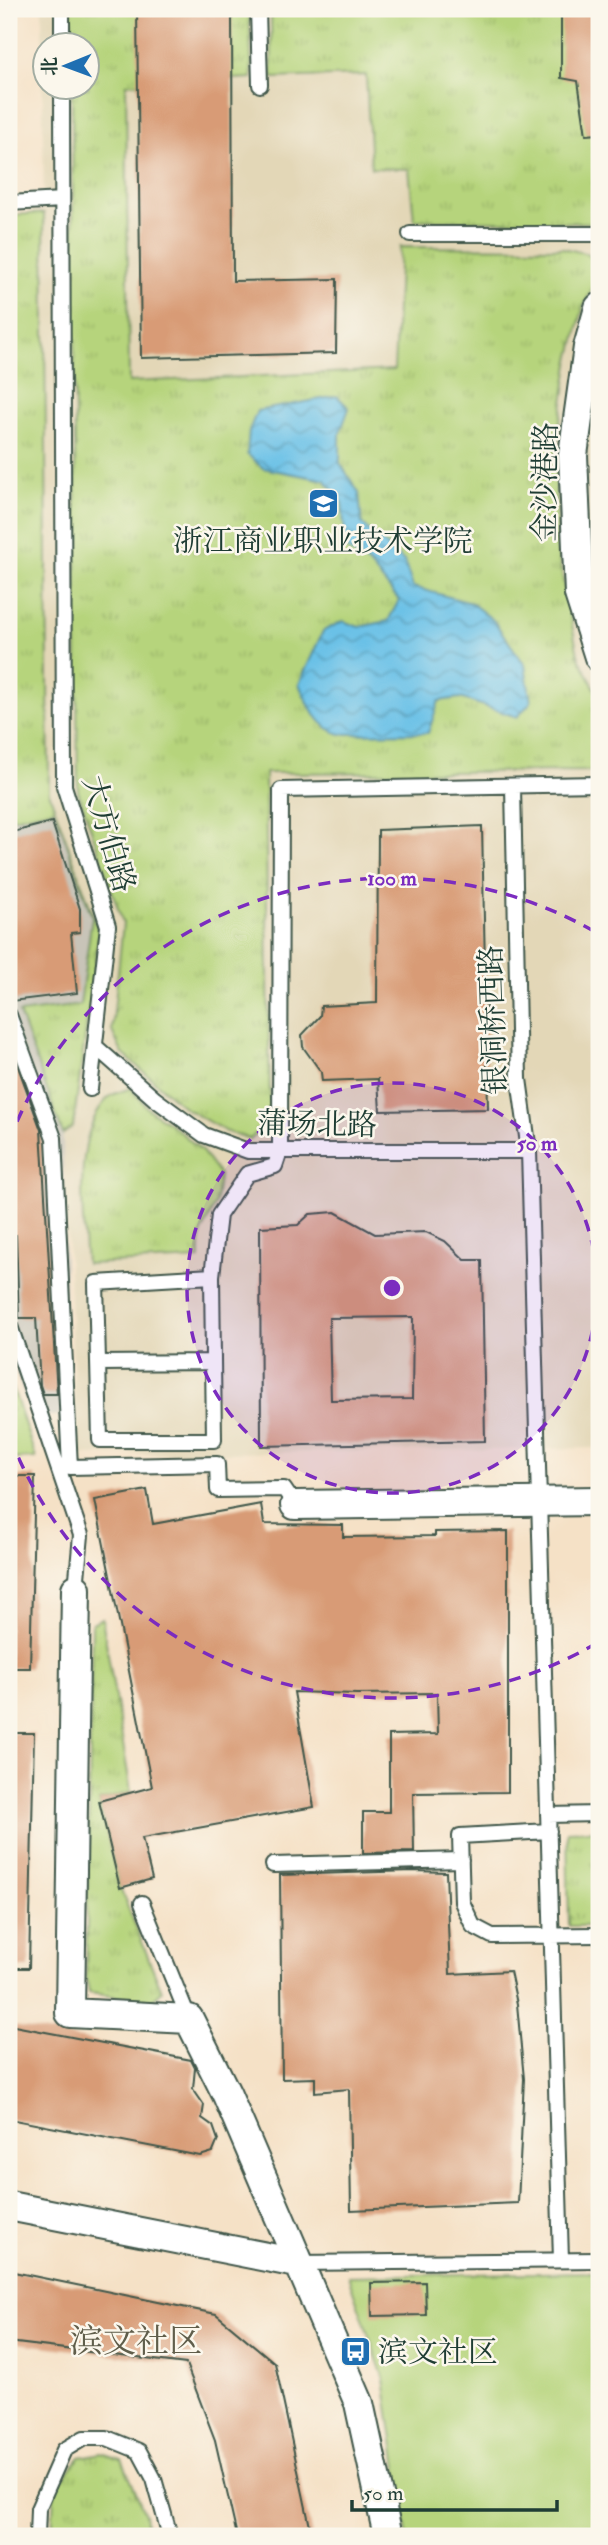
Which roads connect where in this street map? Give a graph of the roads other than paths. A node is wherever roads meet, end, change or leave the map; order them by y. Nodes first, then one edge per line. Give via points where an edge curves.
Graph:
1 (62, 9) edge
2 (258, 9) edge
3 (62, 32) edge
4 (260, 85) dead end
5 (62, 102) edge
6 (62, 200) junction
7 (9, 203) edge
8 (410, 234) dead end
9 (599, 234) edge
10 (599, 308) edge
11 (599, 657) edge
12 (599, 784) edge
13 (513, 787) junction
14 (9, 1015) edge
15 (96, 1047) junction
16 (90, 1089) dead end
17 (280, 1151) junction
18 (529, 1152) junction
19 (212, 1276) junction
20 (9, 1323) edge
21 (213, 1362) junction
22 (99, 1363) junction
23 (599, 1501) edge
24 (538, 1502) junction
25 (295, 1505) joint
26 (76, 1589) joint
27 (599, 1814) edge
28 (548, 1815) junction
29 (549, 1831) junction
30 (461, 1860) junction
31 (273, 1865) dead end
32 (142, 1903) dead end
33 (554, 1936) junction
34 (599, 1936) edge
35 (189, 2019) junction
36 (9, 2206) edge
37 (561, 2260) junction
38 (599, 2260) edge
39 (298, 2263) junction
40 (37, 2536) edge
41 (170, 2536) edge
42 (388, 2536) edge

1 - 3 lane
2 - 4 lane
5 - 6 lane, 大方伯路
6 - 7 lane
6 - 15 lane, 大方伯路 via 64,786 108,926
8 - 9 lane
10 - 11 street, 金沙港路 via 588,347 573,455 579,594
12 - 13 lane
13 - 17 lane via 281,790
13 - 18 lane, 银洞桥西路 via 519,1079
14 - 25 lane via 54,1138 70,1467 217,1464 218,1490 284,1489
15 - 16 lane, 大方伯路
15 - 17 lane, 蒲场北路 via 204,1135 248,1151
17 - 18 lane, 蒲场北路
17 - 19 lane via 275,1166 247,1174 219,1215
18 - 24 lane, 银洞桥西路
19 - 21 lane
19 - 22 lane via 96,1283
20 - 26 lane via 81,1535
21 - 22 lane
21 - 22 lane via 214,1440 100,1440
23 - 24 street
24 - 25 street
24 - 28 lane, 银洞桥西路
26 - 35 street via 70,2013
27 - 28 lane
28 - 29 lane, 银洞桥西路
29 - 30 lane via 460,1836
29 - 33 lane, 银洞桥西路
30 - 31 lane
30 - 33 lane via 462,1902 473,1926 492,1936
32 - 35 lane
33 - 34 lane
33 - 37 lane, 银洞桥西路
35 - 39 street via 227,2095
36 - 39 street
37 - 38 lane
37 - 39 lane
39 - 42 street via 359,2403
40 - 41 lane via 38,2509 64,2450 84,2438 107,2438 139,2451 154,2479

